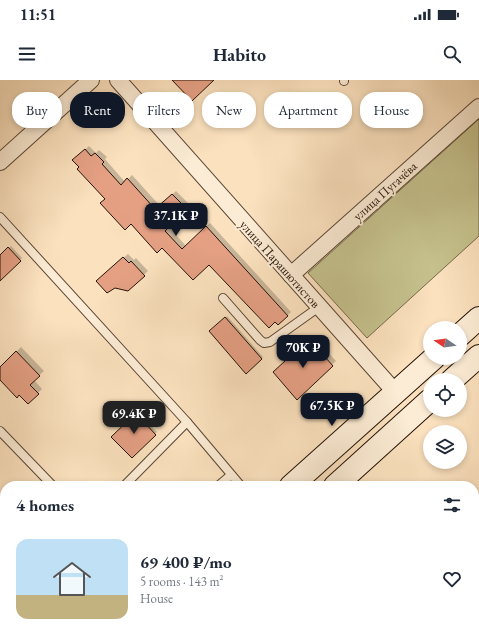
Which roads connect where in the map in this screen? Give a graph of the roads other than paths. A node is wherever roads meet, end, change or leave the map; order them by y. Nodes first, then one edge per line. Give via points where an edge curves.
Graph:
1 (91, 80) edge
2 (118, 80) edge
3 (479, 107) edge
4 (0, 162) edge
5 (0, 217) edge
6 (291, 275) junction
7 (223, 298) dead end
8 (318, 307) junction
9 (479, 318) edge
10 (467, 329) edge
11 (479, 356) edge
12 (426, 365) edge
13 (460, 373) edge
14 (396, 393) junction
15 (423, 406) edge
16 (187, 422) junction
17 (0, 431) edge
18 (231, 475) junction
19 (48, 481) edge
20 (129, 481) edge
21 (224, 481) edge
22 (236, 481) edge
23 (297, 481) edge
24 (340, 481) edge

1 - 4 street
2 - 6 street, улица Парашютистов
3 - 6 street, улица Пугачёва
5 - 16 lane
6 - 8 street, улица Парашютистов
7 - 8 lane via 264,344
8 - 14 street, улица Парашютистов
9 - 10 main road
11 - 13 main road
12 - 14 main road
14 - 23 main road
15 - 24 main road
16 - 18 lane
16 - 20 lane
17 - 19 lane
18 - 21 lane
18 - 22 lane

